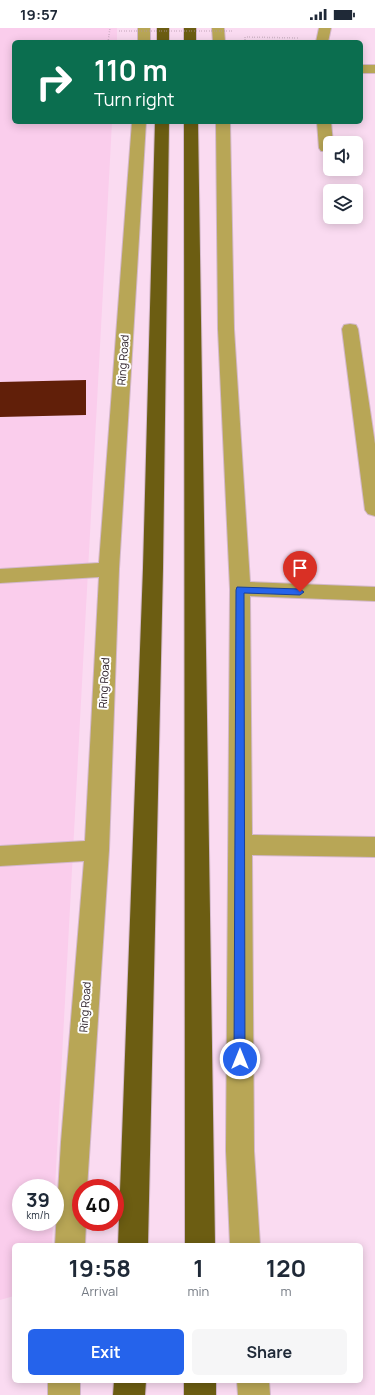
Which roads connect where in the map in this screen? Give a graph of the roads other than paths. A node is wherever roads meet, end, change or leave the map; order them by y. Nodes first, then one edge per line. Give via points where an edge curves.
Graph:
1 (144, 28) edge
2 (163, 28) edge
3 (190, 28) edge
4 (218, 28) edge
5 (144, 40) edge
6 (163, 40) edge
7 (190, 40) edge
8 (219, 40) edge
9 (363, 69) edge
10 (375, 69) edge
11 (139, 124) edge
12 (162, 124) edge
13 (191, 124) edge
14 (223, 124) edge
15 (324, 124) edge
16 (325, 136) edge
17 (350, 329) dead end
18 (375, 510) edge
19 (109, 569) junction
20 (0, 576) edge
21 (240, 590) junction
22 (375, 594) edge
23 (239, 845) junction
24 (375, 847) edge
25 (97, 850) junction
26 (0, 856) edge
27 (70, 1243) edge
28 (133, 1243) edge
29 (200, 1243) edge
30 (245, 1243) edge
31 (64, 1383) edge
32 (130, 1383) edge
33 (200, 1383) edge
34 (253, 1383) edge
35 (64, 1395) edge
36 (129, 1395) edge
37 (200, 1395) edge
38 (254, 1395) edge

1 - 5 street
2 - 6 highway
3 - 7 highway
4 - 8 street
9 - 10 street
11 - 19 street, Ring Road
12 - 28 highway via 153,576
13 - 29 highway
14 - 21 street via 226,330
15 - 16 street
17 - 18 street
19 - 20 street
19 - 25 street, Ring Road
21 - 22 street
21 - 23 street
23 - 24 street
23 - 30 street via 240,1151
25 - 26 street
25 - 27 street, Ring Road via 75,1142
31 - 35 street
32 - 36 highway
33 - 37 highway
34 - 38 street

